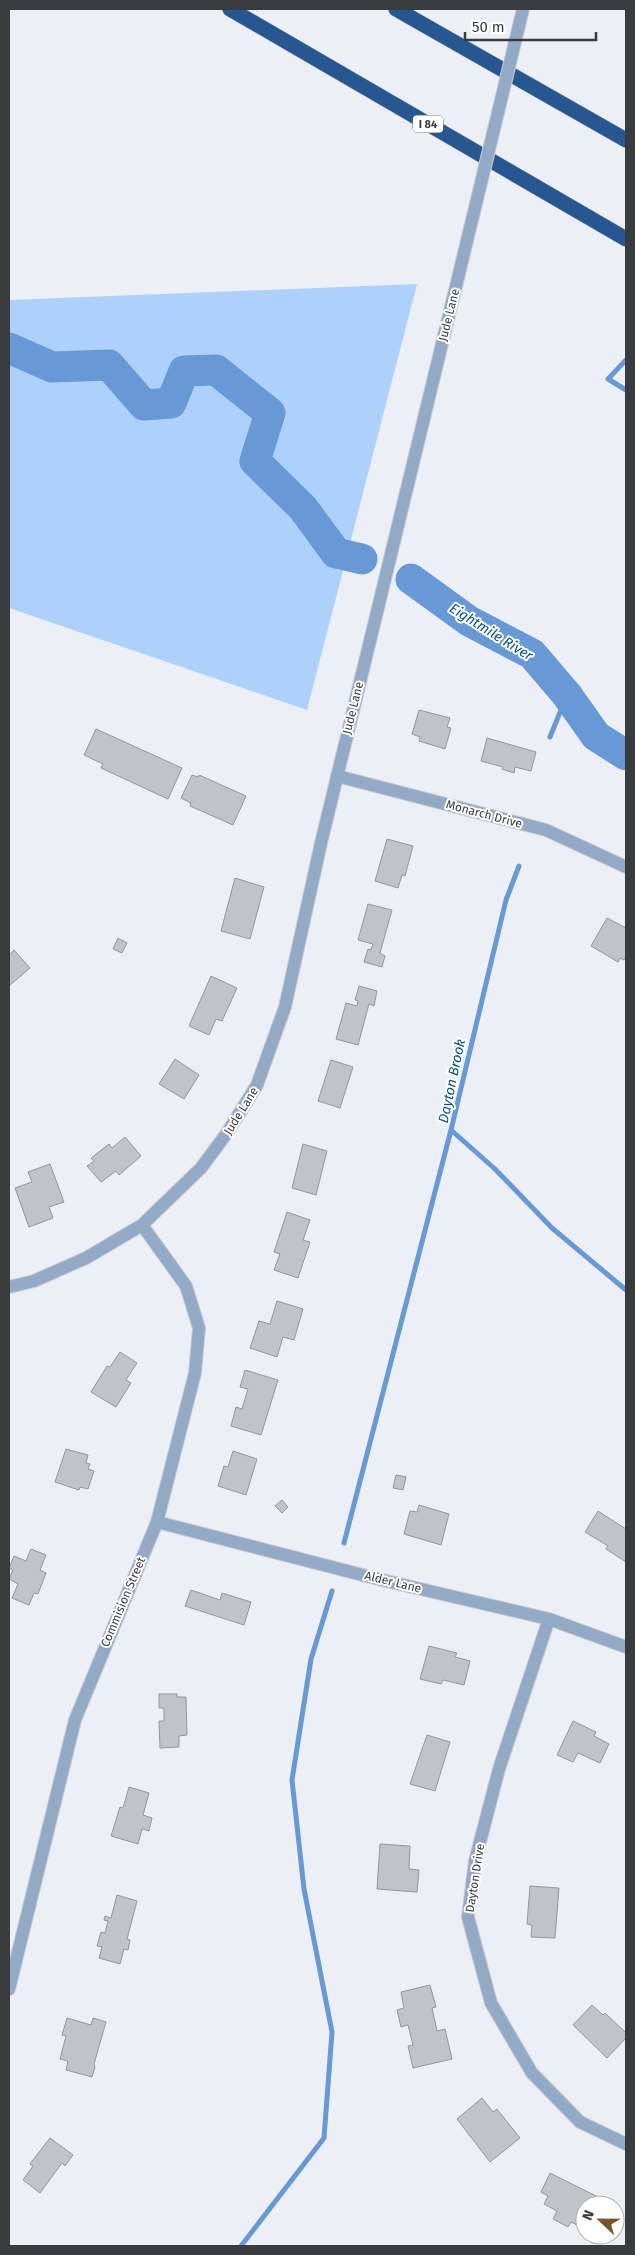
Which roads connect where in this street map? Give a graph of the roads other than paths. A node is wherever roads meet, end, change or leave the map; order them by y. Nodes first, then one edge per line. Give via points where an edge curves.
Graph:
1 (230, 9) edge
2 (396, 9) edge
3 (523, 9) edge
4 (626, 140) edge
5 (626, 240) edge
6 (337, 776) junction
7 (626, 867) edge
8 (142, 1225) junction
9 (9, 1287) edge
10 (157, 1522) junction
11 (549, 1619) junction
12 (626, 1647) edge
13 (10, 1972) edge
14 (9, 1989) edge
15 (626, 2144) edge

1 - 5 highway, I 84
2 - 4 highway
3 - 6 street, Jude Lane, bridge
6 - 7 street, Monarch Drive via 546,830
6 - 8 street, Jude Lane via 285,1007 257,1085 201,1168
8 - 9 street, Jude Lane via 86,1258 34,1281
8 - 10 street, Commision Street via 186,1286 199,1328 195,1373
10 - 11 street, Alder Lane
10 - 13 street, Commision Street via 75,1720
11 - 12 street, Alder Lane
11 - 15 street, Dayton Drive via 499,1768 475,1862 468,1918 492,2002 532,2073 580,2122
13 - 14 street, Commision Street

